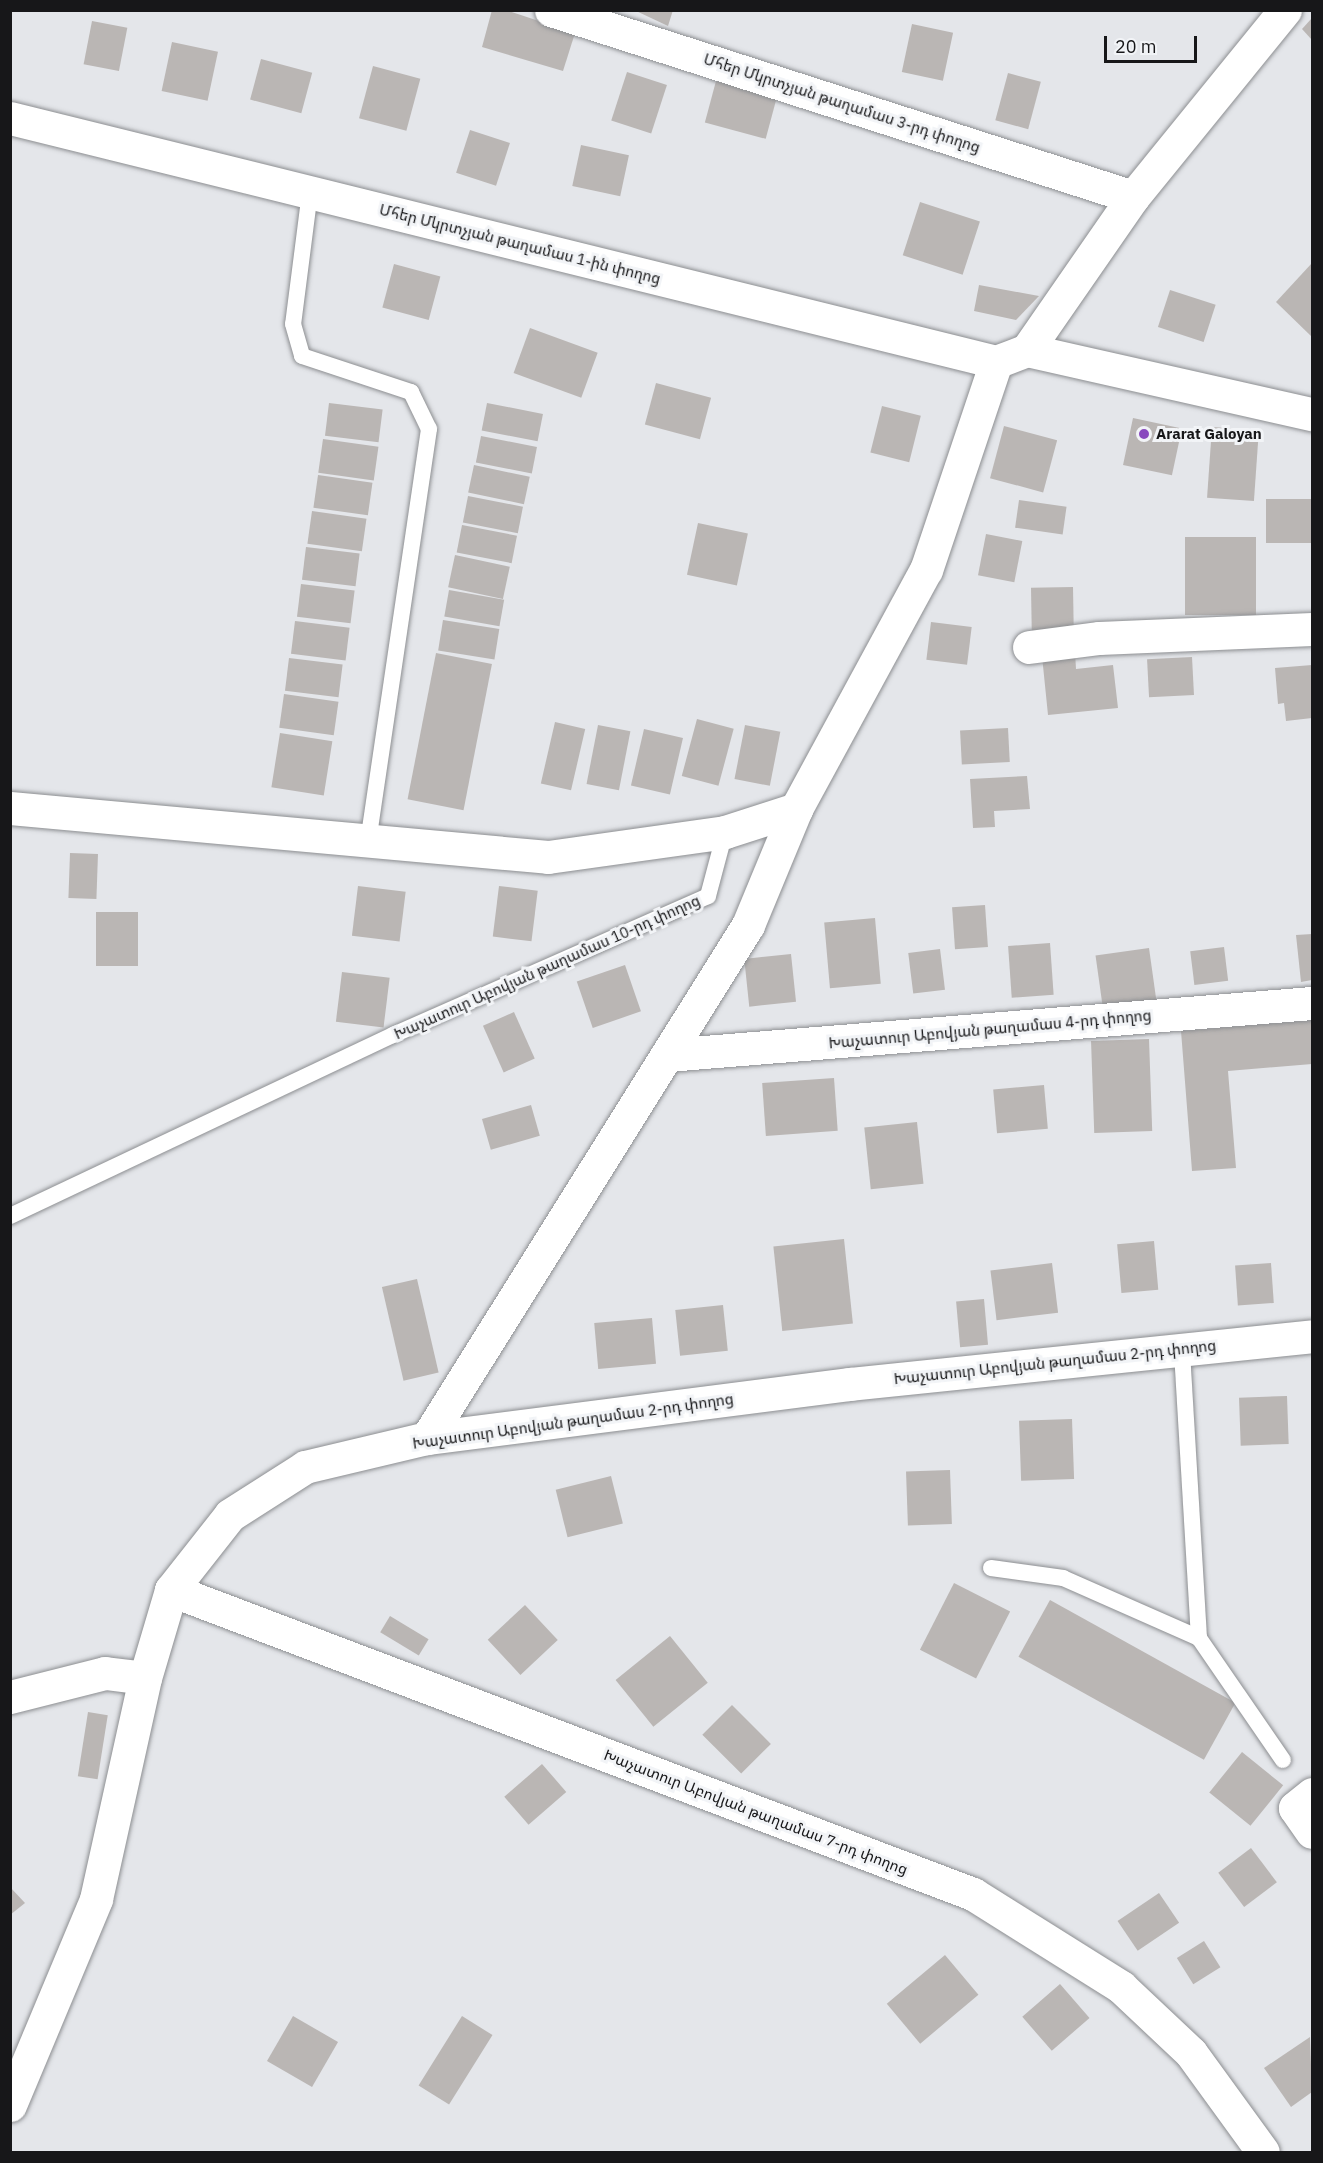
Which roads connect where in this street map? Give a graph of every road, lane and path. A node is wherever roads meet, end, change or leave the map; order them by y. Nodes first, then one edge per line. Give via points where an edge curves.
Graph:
1 (551, 10) edge
2 (1286, 10) edge
3 (10, 118) edge
4 (310, 192) junction
5 (1133, 197) junction
6 (1027, 350) junction
7 (996, 362) junction
8 (1312, 414) edge
9 (1312, 629) edge
10 (1029, 646) dead end
11 (10, 808) edge
12 (796, 809) junction
13 (725, 832) junction
14 (368, 841) junction
15 (1312, 1003) edge
16 (667, 1055) junction
17 (10, 1216) edge
18 (1312, 1336) edge
19 (1182, 1348) junction
20 (427, 1438) junction
21 (991, 1568) dead end
22 (171, 1590) junction
23 (1200, 1638) junction
24 (145, 1678) junction
25 (10, 1697) edge
26 (1283, 1760) dead end
27 (1312, 1794) edge
28 (1312, 1832) edge
29 (10, 2105) edge
30 (1263, 2152) edge

1 - 5 street, Մհեր Մկրտչյան թաղամաս 3-րդ փողոց
2 - 5 street
3 - 4 street, Մհեր Մկրտչյան թաղամաս 1-ին փողոց
4 - 7 street, Մհեր Մկրտչյան թաղամաս 1-ին փողոց
4 - 14 lane via 293,324 302,356 411,392 429,429
5 - 6 street
6 - 7 street
6 - 8 street
7 - 12 street via 926,570
9 - 10 street via 1099,638
11 - 14 street
12 - 13 street
12 - 16 street via 748,925
13 - 14 street via 548,857
13 - 17 lane, Խաչատուր Աբովյան թաղամաս 10-րդ փողոց via 708,896 393,1035
15 - 16 street, Խաչատուր Աբովյան թաղամաս 4-րդ փողոց
16 - 20 street
18 - 19 street, Խաչատուր Աբովյան թաղամաս 2-րդ փողոց
19 - 20 street, Խաչատուր Աբովյան թաղամաս 2-րդ փողոց via 850,1384
19 - 23 lane
20 - 22 street, Խաչատուր Աբովյան թաղամաս 2-րդ փողոց via 305,1467 230,1515
21 - 23 lane via 1063,1578
22 - 24 street, Խաչատուր Աբովյան թաղամաս 2-րդ փողոց
22 - 30 street, Խաչատուր Աբովյան թաղամաս 7-րդ փողոց via 973,1894 1121,1988 1191,2053
23 - 26 lane
24 - 25 street via 105,1672
24 - 29 street, Խաչատուր Աբովյան թաղամաս 2-րդ փողոց via 96,1899
27 - 28 street via 1295,1808

